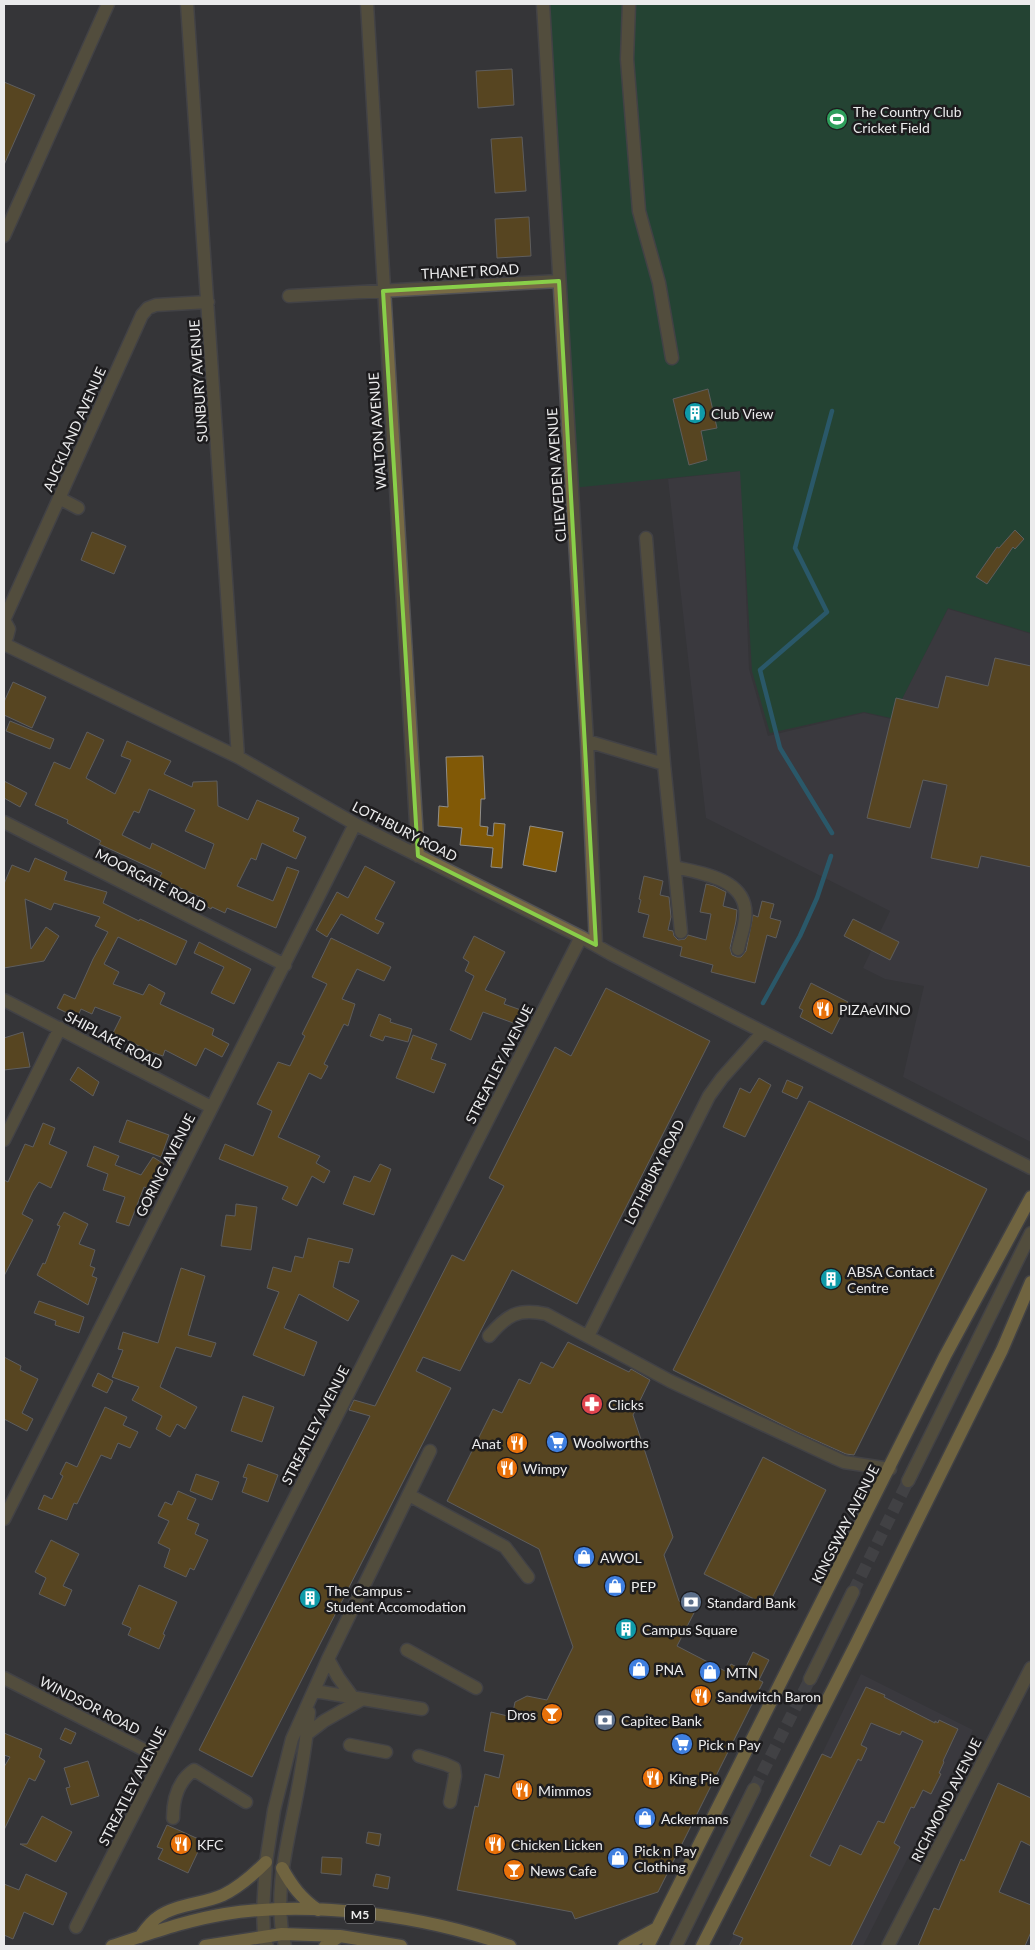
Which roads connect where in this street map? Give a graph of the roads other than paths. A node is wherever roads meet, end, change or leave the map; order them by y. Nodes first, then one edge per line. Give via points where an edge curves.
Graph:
1 (108, 4) edge
2 (187, 4) edge
3 (367, 4) edge
4 (543, 4) edge
5 (630, 4) edge
6 (4, 236) edge
7 (559, 281) junction
8 (383, 291) junction
9 (289, 296) dead end
10 (208, 302) junction
11 (672, 358) dead end
12 (59, 498) junction
13 (78, 508) dead end
14 (646, 538) dead end
15 (4, 620) edge
16 (5, 640) edge
17 (587, 741) junction
18 (238, 757) junction
19 (664, 764) junction
20 (4, 822) edge
21 (355, 824) junction
22 (418, 856) junction
23 (675, 868) junction
24 (681, 932) dead end
25 (581, 937) junction
26 (596, 945) junction
27 (738, 949) dead end
28 (284, 965) junction
29 (4, 1000) edge
30 (60, 1028) junction
31 (763, 1032) junction
32 (211, 1107) junction
33 (4, 1140) edge
34 (1031, 1168) edge
35 (1031, 1198) edge
36 (1031, 1233) edge
37 (1031, 1282) edge
38 (489, 1336) dead end
39 (588, 1336) junction
40 (430, 1451) dead end
41 (890, 1469) junction
42 (908, 1481) tunnel mouth
43 (409, 1495) junction
44 (4, 1519) edge
45 (528, 1577) dead end
46 (852, 1592) tunnel mouth
47 (407, 1650) dead end
48 (328, 1659) junction
49 (1031, 1668) edge
50 (4, 1678) edge
51 (810, 1679) tunnel mouth
52 (476, 1688) dead end
53 (1026, 1690) edge
54 (314, 1691) junction
55 (357, 1699) junction
56 (309, 1703) junction
57 (422, 1709) dead end
58 (307, 1734) junction
59 (350, 1745) dead end
60 (386, 1752) dead end
61 (419, 1756) dead end
62 (162, 1759) junction
63 (754, 1789) tunnel mouth
64 (246, 1802) dead end
65 (450, 1802) dead end
66 (173, 1818) dead end
67 (266, 1862) junction
68 (282, 1868) junction
69 (263, 1910) junction
70 (281, 1910) junction
71 (318, 1910) junction
72 (76, 1927) dead end
73 (657, 1928) junction
74 (340, 1936) junction
75 (140, 1937) junction
76 (284, 1940) edge
77 (266, 1941) edge
78 (704, 1945) edge
79 (112, 1946) edge
80 (205, 1946) edge
81 (326, 1946) edge
82 (401, 1946) edge
83 (510, 1946) edge
84 (624, 1946) edge
85 (648, 1946) edge
86 (676, 1946) edge
87 (888, 1946) edge

1 - 6 street
2 - 10 street, SUNBURY AVENUE
3 - 8 street, WALTON AVENUE
4 - 7 street, CLIEVEDEN AVENUE
5 - 11 street via 627,59 639,211 659,283
7 - 8 street, THANET ROAD
7 - 17 street, CLIEVEDEN AVENUE
8 - 9 street
8 - 22 street, WALTON AVENUE
10 - 12 street, AUCKLAND AVENUE via 156,305 142,315
10 - 18 street, SUNBURY AVENUE
12 - 13 street
12 - 15 street, AUCKLAND AVENUE
14 - 19 street
15 - 16 street via 9,629
16 - 18 street, LOTHBURY ROAD via 34,658
17 - 19 street
17 - 26 street, CLIEVEDEN AVENUE
18 - 21 street, LOTHBURY ROAD
19 - 23 street
20 - 28 street, MOORGATE ROAD
21 - 22 street, LOTHBURY ROAD
21 - 28 street, GORING AVENUE
22 - 25 street, LOTHBURY ROAD
23 - 24 street
23 - 27 street via 719,878 735,888 746,918
25 - 26 street, LOTHBURY ROAD
25 - 62 street, STREATLEY AVENUE
26 - 31 street, LOTHBURY ROAD
28 - 32 street, GORING AVENUE
29 - 30 street, SHIPLAKE ROAD
30 - 32 street, SHIPLAKE ROAD
30 - 33 street
31 - 34 street, LOTHBURY ROAD
31 - 39 street, LOTHBURY ROAD via 709,1096
32 - 44 street, GORING AVENUE
35 - 41 main road, KINGSWAY AVENUE via 945,1356
36 - 42 street
37 - 78 main road via 997,1359
38 - 39 street via 508,1316 532,1311 546,1314
39 - 41 street via 670,1381 844,1462
40 - 43 street
41 - 73 main road, KINGSWAY AVENUE
43 - 45 street via 504,1547
43 - 48 street
46 - 51 street
47 - 52 street
48 - 54 street
48 - 55 street
49 - 53 street, RICHMOND AVENUE
50 - 62 street, WINDSOR ROAD
53 - 87 street, RICHMOND AVENUE
54 - 55 street
54 - 56 street
55 - 57 street
55 - 58 street
56 - 58 street
56 - 67 street via 292,1740 274,1810
58 - 68 street
59 - 60 street
61 - 65 street via 454,1768
62 - 72 street, STREATLEY AVENUE
63 - 86 street
64 - 66 street via 194,1770 179,1788 173,1803
67 - 69 street
67 - 75 main road via 248,1880 222,1896 158,1916
68 - 70 street
68 - 71 main road via 296,1892
69 - 70 main road, M5
69 - 75 main road, M5 via 217,1916
69 - 77 street
70 - 71 main road, M5
70 - 76 street
71 - 83 main road, M5 via 401,1918 463,1931
73 - 84 main road
73 - 85 main road, KINGSWAY AVENUE
74 - 76 main road, M5
74 - 81 main road
74 - 82 main road, M5
75 - 79 main road, M5
76 - 77 main road, M5
77 - 80 main road, M5

